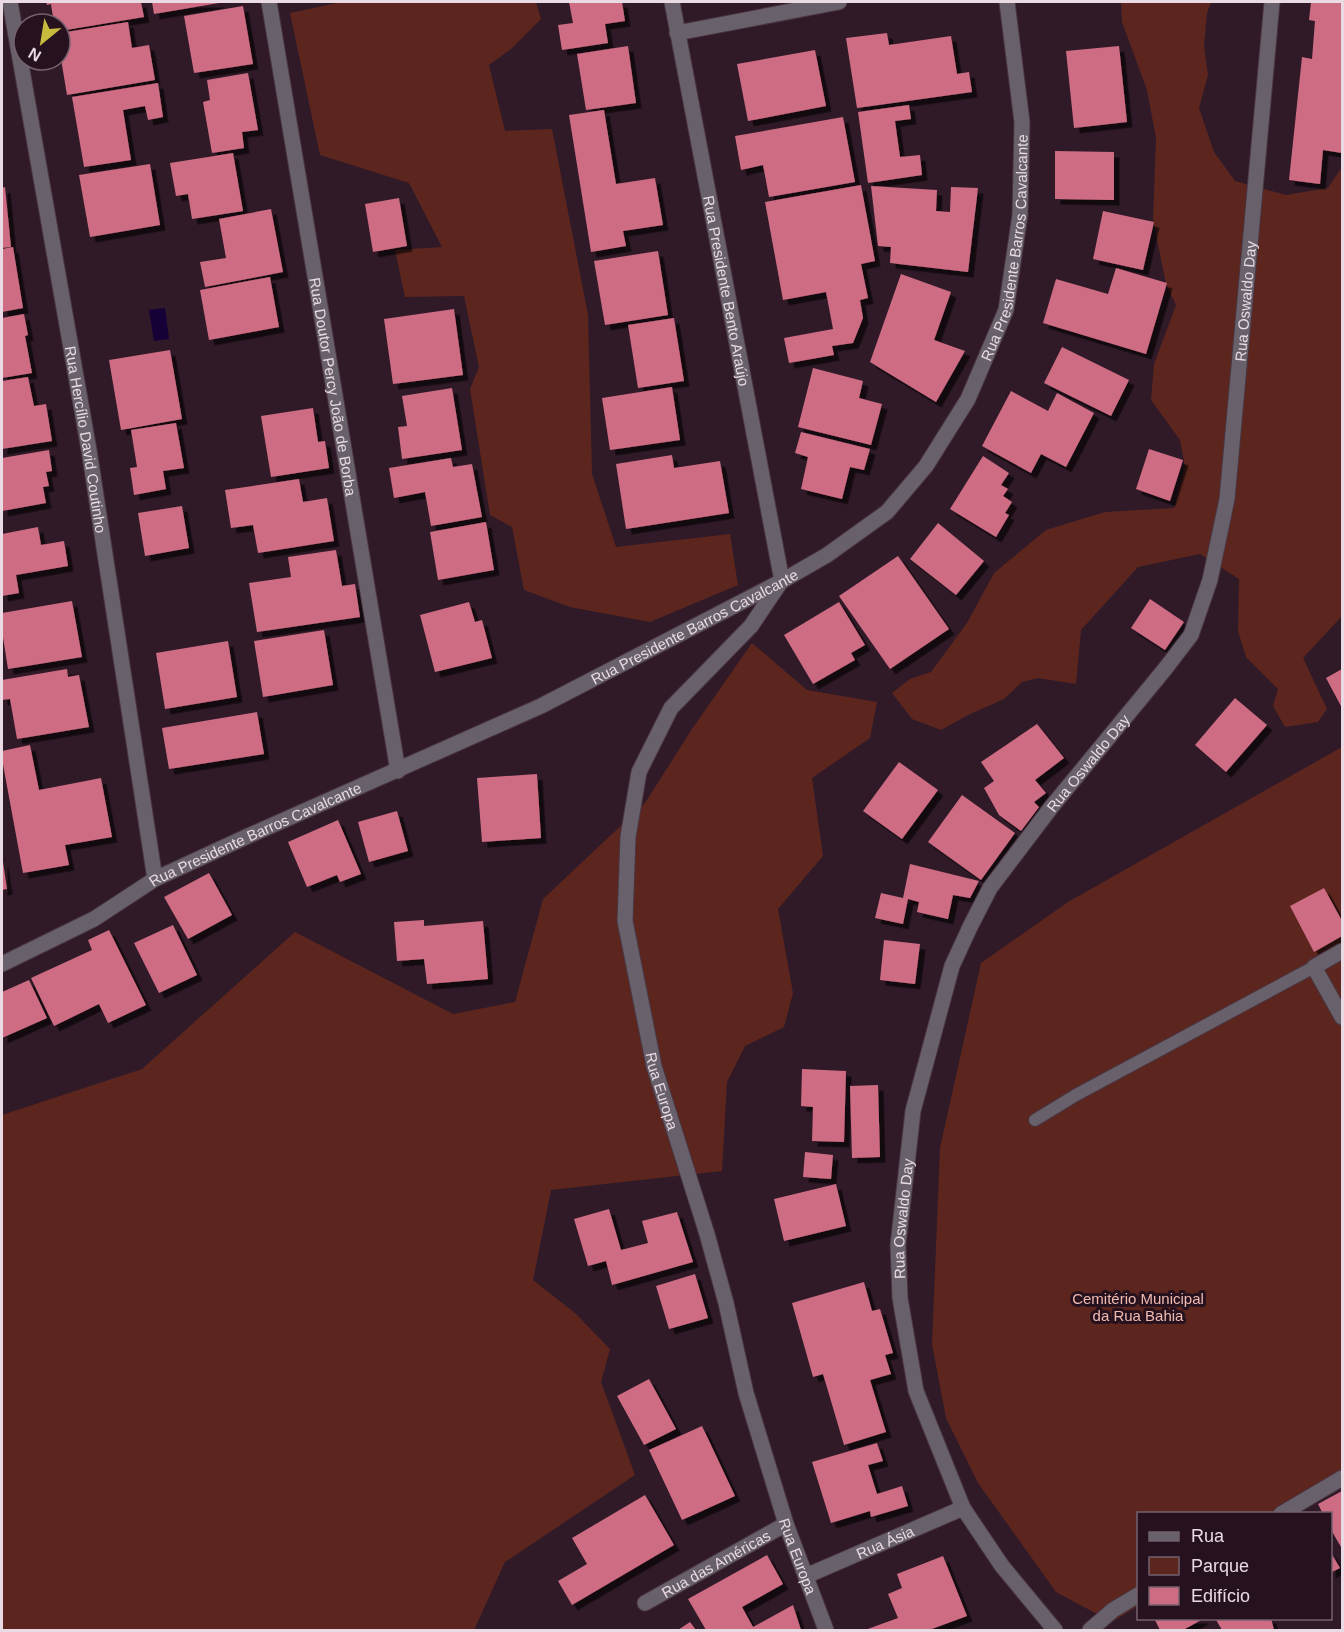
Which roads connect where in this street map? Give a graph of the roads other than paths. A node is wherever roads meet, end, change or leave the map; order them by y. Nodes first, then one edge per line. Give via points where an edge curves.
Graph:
1 (10, 2) edge
2 (269, 2) edge
3 (672, 2) edge
4 (839, 2) edge
5 (1007, 2) edge
6 (1272, 2) edge
7 (677, 33) junction
8 (782, 581) junction
9 (398, 771) junction
10 (155, 879) junction
11 (1342, 951) edge
12 (2, 964) edge
13 (1314, 967) junction
14 (1342, 1017) edge
15 (1035, 1120) dead end
16 (1342, 1478) edge
17 (963, 1508) junction
18 (1284, 1512) edge
19 (786, 1524) junction
20 (806, 1576) junction
21 (1137, 1596) edge
22 (645, 1603) dead end
23 (826, 1630) edge
24 (1058, 1630) edge
25 (1090, 1630) edge

1 - 10 street, Rua Hercílio David Coutinho via 89,450
2 - 9 street, Rua Doutor Percy João de Borba
3 - 7 street, Rua Presidente Bento Araújo
4 - 7 street
5 - 8 street, Rua Presidente Barros Cavalcante via 1022,122 1020,216 1006,310 968,399 926,466 887,512
6 - 17 street, Rua Oswaldo Day via 1227,500 1210,580 1191,634 990,888 952,966 913,1111 898,1245 900,1298 916,1391
7 - 8 street, Rua Presidente Bento Araújo
8 - 9 street, Rua Presidente Barros Cavalcante via 541,706
8 - 19 street, Rua Europa via 751,626 671,708 639,772 628,837 625,921 654,1066 707,1234 746,1393
9 - 10 street, Rua Presidente Barros Cavalcante
10 - 12 street, Rua Presidente Barros Cavalcante via 94,919
11 - 13 street
13 - 14 street
13 - 15 lane
16 - 18 street
17 - 20 street, Rua Ásia
17 - 24 street, Rua Oswaldo Day via 1002,1566
19 - 20 street, Rua Europa
19 - 22 street, Rua das Américas
20 - 23 street, Rua Europa
21 - 25 street

